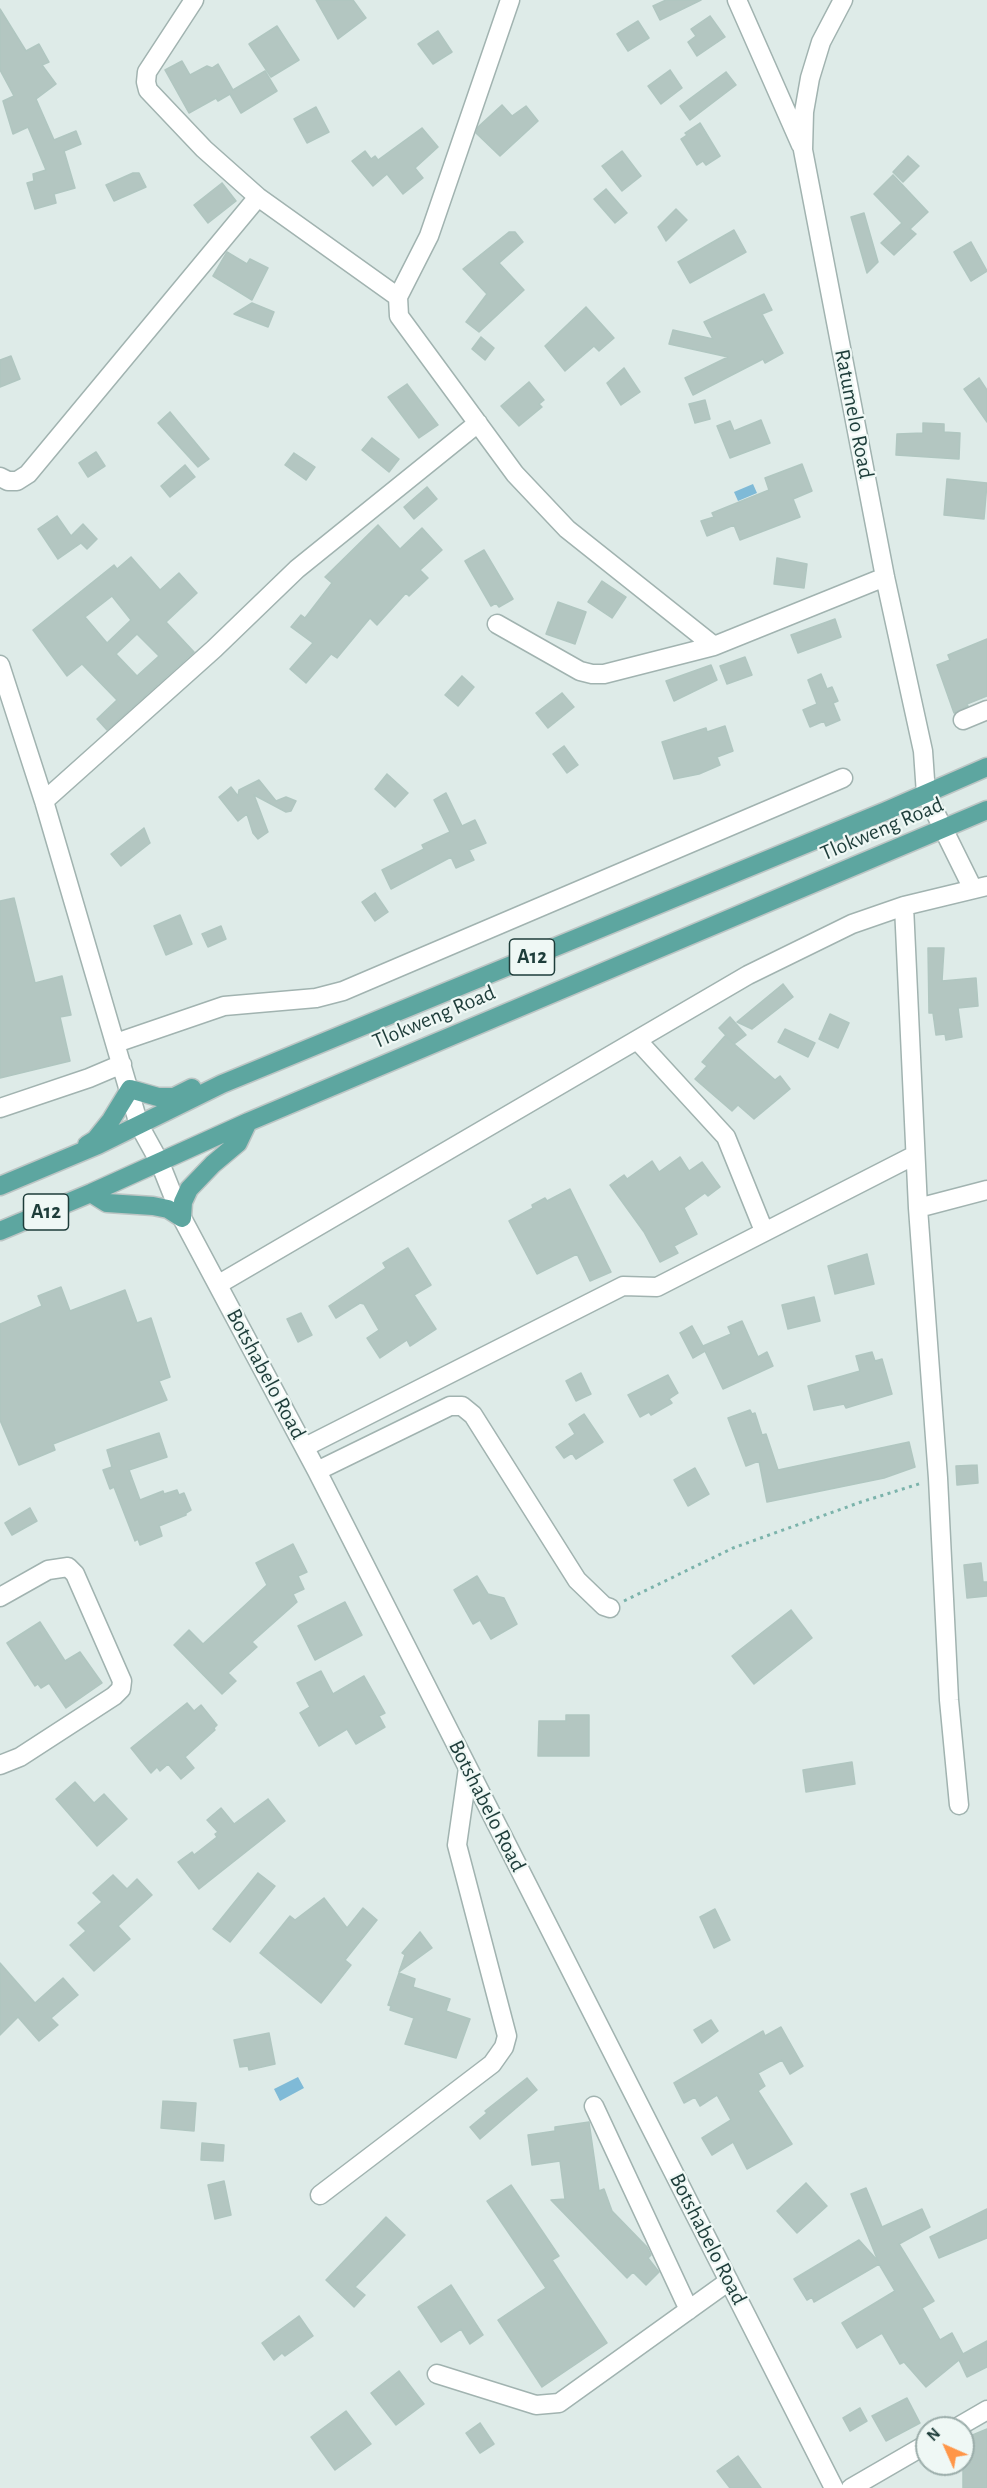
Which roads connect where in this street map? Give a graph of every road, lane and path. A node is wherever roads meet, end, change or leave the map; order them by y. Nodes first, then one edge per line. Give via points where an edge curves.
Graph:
1 (194, 0) edge
2 (510, 0) edge
3 (737, 0) edge
4 (843, 0) edge
5 (803, 150) junction
6 (258, 197) junction
7 (398, 297) junction
8 (478, 423) junction
9 (0, 477) edge
10 (885, 577) junction
11 (497, 624) dead end
12 (714, 646) junction
13 (0, 665) edge
14 (987, 710) edge
15 (963, 720) dead end
16 (987, 767) edge
17 (843, 778) dead end
18 (926, 794) junction
19 (44, 801) junction
20 (987, 810) edge
21 (943, 829) junction
22 (980, 888) edge
23 (904, 906) junction
24 (638, 1041) junction
25 (116, 1043) junction
26 (122, 1064) junction
27 (222, 1084) junction
28 (130, 1089) junction
29 (0, 1108) edge
30 (248, 1122) junction
31 (140, 1125) junction
32 (915, 1155) junction
33 (61, 1158) junction
34 (160, 1162) junction
35 (0, 1186) edge
36 (987, 1190) edge
37 (92, 1193) junction
38 (918, 1208) junction
39 (182, 1218) junction
40 (0, 1231) edge
41 (764, 1231) junction
42 (219, 1284) junction
43 (304, 1447) junction
44 (317, 1471) junction
45 (938, 1478) junction
46 (0, 1597) edge
47 (610, 1608) joint
48 (0, 1765) edge
49 (468, 1768) junction
50 (959, 1805) dead end
51 (594, 2106) dead end
52 (320, 2195) dead end
53 (729, 2281) junction
54 (690, 2310) junction
55 (437, 2374) dead end
56 (915, 2451) edge
57 (834, 2488) edge
58 (850, 2488) edge

1 - 6 street via 147,72 148,90 204,149
2 - 7 street via 429,236
3 - 5 street
4 - 5 street, Ratumelo Road via 821,42 810,78
5 - 10 street, Ratumelo Road
6 - 7 street
6 - 9 street via 28,474 17,481
7 - 8 street via 399,316
8 - 12 street via 514,474 567,529
8 - 19 street via 297,569
10 - 12 street
10 - 18 street, Ratumelo Road via 922,751
11 - 12 street via 592,674
13 - 19 street, Botshabelo Road
14 - 15 street
16 - 18 main road, Tlokweng Road / A12
17 - 25 street via 343,992 224,1006
18 - 21 street, Ratumelo Road
18 - 27 main road, Tlokweng Road / A12
19 - 25 street, Botshabelo Road
20 - 21 main road, Tlokweng Road / A12
21 - 22 street, Ratumelo Road
21 - 30 main road, Tlokweng Road / A12
22 - 23 street
23 - 24 street via 852,924 748,975
23 - 32 street
24 - 41 street via 726,1137
24 - 42 street
25 - 26 street, Botshabelo Road
26 - 28 street, Botshabelo Road
26 - 29 street
27 - 28 main road via 198,1085 174,1097
27 - 31 main road, Tlokweng Road / A12
28 - 31 street, Botshabelo Road
28 - 33 main road via 120,1109 95,1140
30 - 34 main road, Tlokweng Road / A12
30 - 39 main road via 238,1143 189,1189
31 - 33 main road, Tlokweng Road / A12
31 - 34 street, Botshabelo Road
32 - 38 street
32 - 41 street
33 - 35 main road, Tlokweng Road / A12
34 - 37 main road, Tlokweng Road / A12
34 - 39 street, Botshabelo Road
36 - 38 street
37 - 39 main road via 107,1203 168,1209
37 - 40 main road, Tlokweng Road / A12
38 - 45 street
39 - 42 street, Botshabelo Road
41 - 43 street via 657,1287 623,1286
42 - 43 street, Botshabelo Road
43 - 44 street, Botshabelo Road
44 - 47 street via 450,1406 462,1406 473,1415 577,1580
44 - 49 street, Botshabelo Road
45 - 47 path via 733,1548
45 - 50 street via 949,1700
46 - 48 street via 48,1570 68,1567 75,1574 122,1681 114,1696 20,1757
49 - 52 street via 458,1845 507,2036 504,2048 492,2064
49 - 53 street, Botshabelo Road
51 - 54 street
53 - 54 street
53 - 57 street, Botshabelo Road
54 - 55 street via 559,2403 537,2405
56 - 58 street

